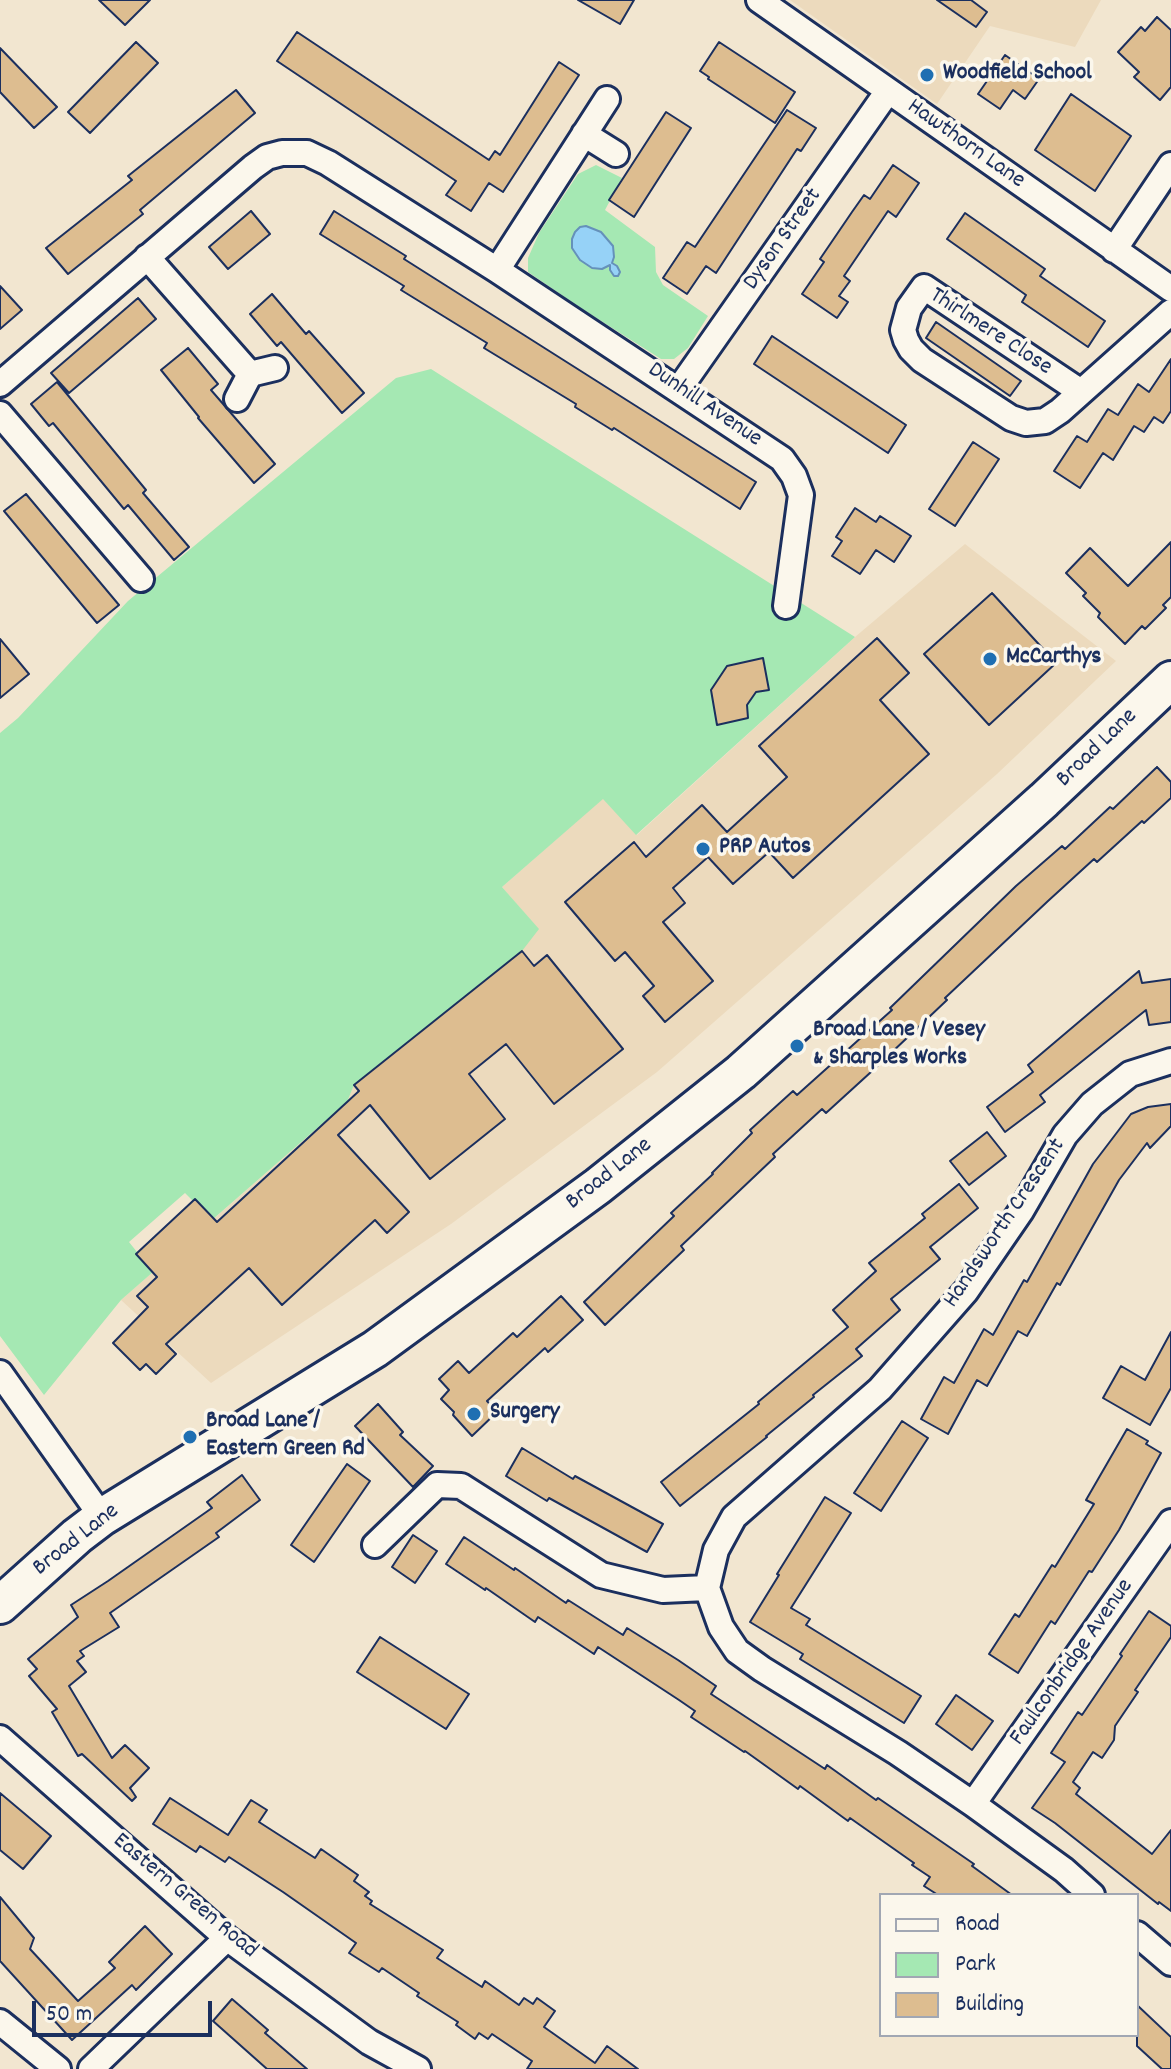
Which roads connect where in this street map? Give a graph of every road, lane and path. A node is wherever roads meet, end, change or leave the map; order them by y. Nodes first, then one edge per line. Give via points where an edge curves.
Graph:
1 (759, 0) edge
2 (888, 91) junction
3 (607, 99) dead end
4 (584, 134) junction
5 (616, 154) dead end
6 (1171, 165) edge
7 (1114, 250) junction
8 (147, 257) junction
9 (497, 270) junction
10 (1171, 289) edge
11 (1171, 312) edge
12 (275, 368) dead end
13 (250, 374) junction
14 (0, 384) edge
15 (679, 389) junction
16 (1081, 392) junction
17 (237, 399) dead end
18 (0, 414) edge
19 (141, 579) dead end
20 (786, 606) dead end
21 (1171, 680) edge
22 (1171, 1061) edge
23 (0, 1373) edge
24 (102, 1517) junction
25 (1171, 1522) edge
26 (375, 1545) dead end
27 (707, 1588) junction
28 (0, 1605) edge
29 (0, 1738) edge
30 (973, 1804) junction
31 (1090, 1893) edge
32 (1139, 1936) edge
33 (227, 1938) junction
34 (1171, 1963) edge
35 (0, 2022) edge
36 (58, 2069) edge
37 (91, 2069) edge
38 (418, 2069) edge

1 - 2 street, Hawthorn Lane
2 - 7 street, Hawthorn Lane
2 - 15 street, Dyson Street
3 - 4 street
4 - 5 street
4 - 9 street
6 - 7 street
7 - 10 street, Hawthorn Lane
8 - 9 street, Dunhill Avenue via 267,157 307,153
8 - 13 street
8 - 14 street, Dunhill Avenue
9 - 15 street, Dunhill Avenue
11 - 16 street, Thirlmere Close
12 - 13 street
13 - 17 street
15 - 20 street, Dunhill Avenue via 782,459 794,476 801,495
16 - 16 street, Thirlmere Close via 1045,421 1011,418 911,349 903,330 909,308 924,287
18 - 19 street
21 - 24 street, Broad Lane via 741,1072 598,1186 375,1349
22 - 27 street, Handsworth Crescent via 1130,1074 1074,1124 966,1291 880,1389 734,1517 716,1550
23 - 24 street
24 - 28 street, Broad Lane
25 - 30 street, Faulconbridge Avenue
26 - 27 street via 437,1485 461,1486 601,1575 663,1590
27 - 30 street via 721,1627 737,1651
29 - 33 street, Eastern Green Road
30 - 31 street
32 - 34 street
33 - 37 street
33 - 38 street, Eastern Green Road via 369,2042
35 - 36 street

